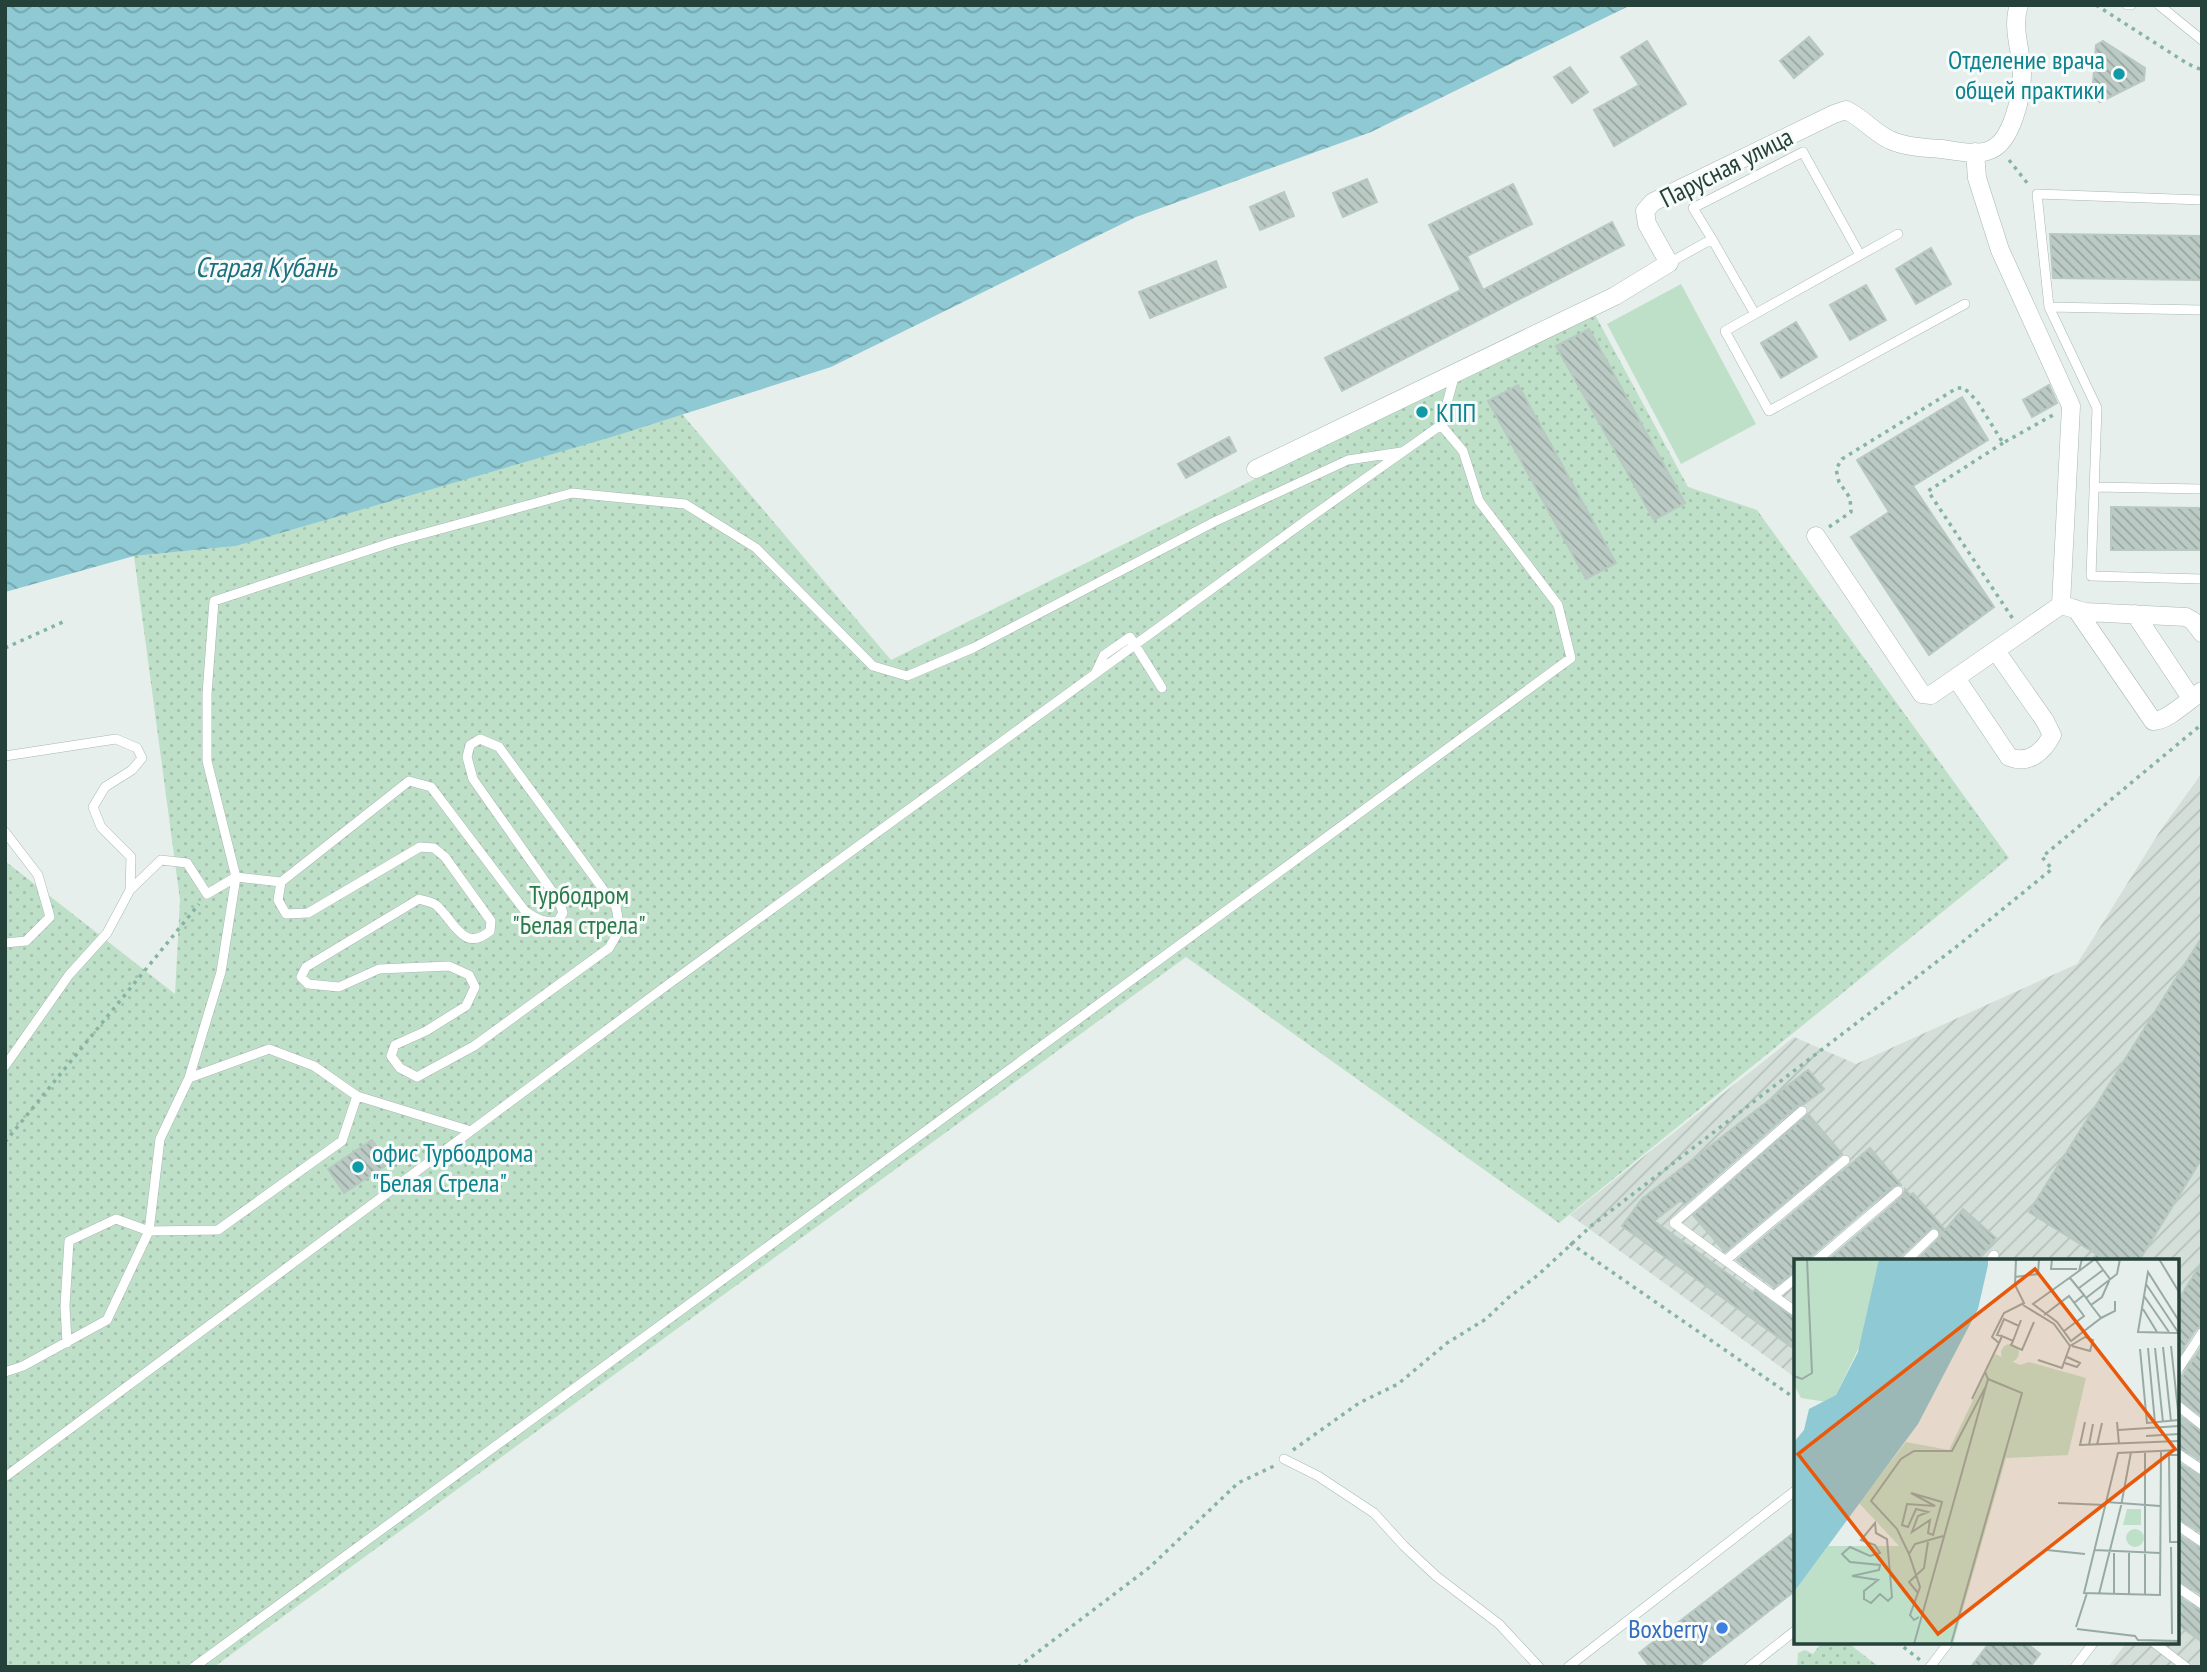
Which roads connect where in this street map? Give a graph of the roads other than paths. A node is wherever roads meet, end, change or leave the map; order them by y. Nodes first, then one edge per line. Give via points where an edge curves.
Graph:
1 (2019, 5) edge
2 (2159, 5) edge
3 (2202, 40) edge
4 (1975, 152) junction
5 (2202, 200) edge
6 (1898, 234) dead end
7 (1712, 239) junction
8 (1860, 255) junction
9 (1669, 263) junction
10 (1965, 304) dead end
11 (2049, 307) junction
12 (2202, 310) edge
13 (1755, 314) junction
14 (1455, 371) junction
15 (1441, 425) junction
16 (1402, 452) junction
17 (1256, 469) dead end
18 (2095, 487) junction
19 (2202, 489) edge
20 (1816, 536) road end
21 (2202, 579) edge
22 (2068, 607) junction
23 (2135, 614) junction
24 (2202, 633) edge
25 (1134, 645) junction
26 (1996, 651) junction
27 (1956, 678) junction
28 (1162, 688) dead end
29 (2197, 694) edge
30 (5, 756) edge
31 (5, 832) edge
32 (236, 877) junction
33 (281, 882) junction
34 (130, 890) junction
35 (5, 943) edge
36 (5, 1066) edge
37 (189, 1078) junction
38 (357, 1096) junction
39 (1802, 1111) dead end
40 (471, 1131) junction
41 (1845, 1160) dead end
42 (1898, 1191) dead end
43 (149, 1231) junction
44 (1934, 1234) dead end
45 (1818, 1259) edge
46 (1908, 1259) edge
47 (1726, 1260) junction
48 (1794, 1280) edge
49 (1774, 1296) junction
50 (1794, 1311) edge
51 (2202, 1332) edge
52 (67, 1343) junction
53 (2179, 1368) edge
54 (5, 1372) edge
55 (2179, 1407) edge
56 (2202, 1425) edge
57 (2179, 1454) edge
58 (1284, 1459) dead end
59 (2202, 1470) edge
60 (5, 1477) edge
61 (1794, 1492) edge
62 (2179, 1526) edge
63 (2202, 1542) edge
64 (2179, 1588) edge
65 (2202, 1604) edge
66 (1794, 1632) edge
67 (1947, 1644) edge
68 (2092, 1644) edge
69 (2156, 1644) edge
70 (194, 1667) edge
71 (1539, 1667) edge
72 (1568, 1667) edge
73 (1749, 1667) edge
74 (1929, 1667) edge
75 (2075, 1667) edge
76 (2186, 1667) edge

1 - 4 street, Парусная улица via 2019,101 2001,142 1991,150
2 - 3 lane
4 - 9 street, Парусная улица via 1890,140 1846,110 1834,114 1653,202 1645,211 1647,224
4 - 22 street via 1977,178 2000,250 2071,406
5 - 11 lane via 2037,194
6 - 8 lane
7 - 8 lane via 1693,208 1804,152
7 - 9 lane
7 - 13 lane
8 - 13 lane
9 - 14 street via 1615,296
10 - 13 lane via 1769,411 1725,331
11 - 12 lane
11 - 18 lane via 2097,408
14 - 15 lane
14 - 17 street
15 - 16 lane
15 - 70 lane via 1463,451 1479,501 1558,605 1571,658
16 - 25 lane
16 - 32 lane via 1348,460 1214,522 973,648 907,676 873,666 756,548 685,504 572,493 393,542 214,601 207,761
18 - 19 lane
18 - 21 lane via 2091,576
20 - 27 street via 1922,694 1931,695
22 - 23 street
22 - 26 street
22 - 29 street via 2153,721 2165,718
23 - 24 street via 2190,618
23 - 29 street
25 - 28 lane
25 - 40 lane
26 - 27 street
26 - 27 street via 2045,721 2052,736 2044,749 2027,759 2010,757
30 - 34 lane via 116,739 137,748 142,758 105,787 93,807 101,827 131,857
31 - 35 lane via 38,875 50,917 26,942
32 - 33 lane
32 - 34 lane via 207,894 187,863 161,860
32 - 37 lane via 221,972
33 - 33 lane via 278,901 286,914 308,913 420,847 434,848 491,921 490,931 470,939 434,904 419,899 306,967 301,977 308,984 339,987 379,969 449,966 469,975 474,987 466,1006 395,1045 391,1056 400,1068 417,1077 486,1038 609,947 620,929 616,907 499,747 480,739 470,745 467,757 473,779 559,901 563,913 558,921 537,919 525,911 431,787 409,781
34 - 36 lane via 107,933 69,975
37 - 38 lane via 269,1049 314,1066
37 - 43 lane via 160,1139
38 - 40 lane
38 - 43 lane via 342,1141 218,1230
39 - 47 lane via 1674,1223
40 - 60 lane
41 - 47 lane
42 - 45 lane
43 - 52 lane via 107,1320
43 - 52 lane via 116,1219 69,1241
44 - 46 lane
47 - 49 lane
48 - 49 lane
49 - 50 lane
51 - 53 lane
52 - 54 lane
55 - 56 lane
57 - 59 lane
58 - 71 lane via 1374,1513 1428,1569 1499,1624
61 - 72 lane
62 - 63 lane
64 - 65 lane
66 - 73 lane
67 - 74 lane
68 - 75 lane
69 - 76 lane

